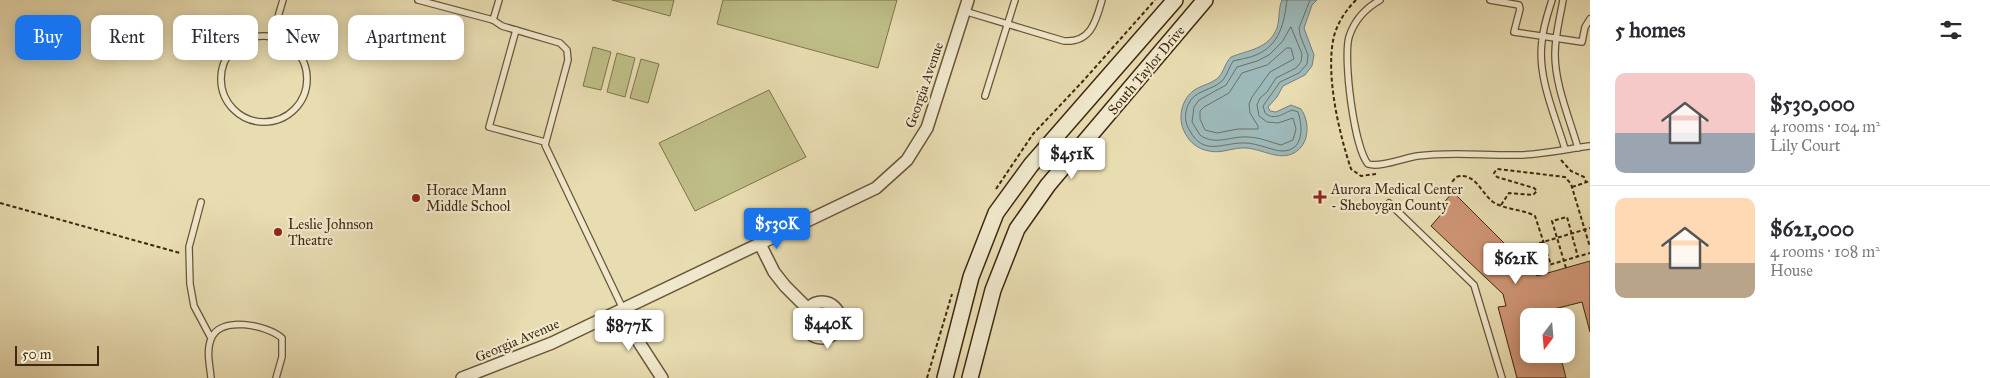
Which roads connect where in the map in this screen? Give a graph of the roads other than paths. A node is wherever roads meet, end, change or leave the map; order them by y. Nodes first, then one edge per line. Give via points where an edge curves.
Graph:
1 (284, 0) edge
2 (418, 0) edge
3 (498, 0) edge
4 (1015, 0) edge
5 (1102, 0) edge
6 (1175, 0) edge
7 (1205, 0) edge
8 (1380, 0) edge
9 (1490, 0) edge
10 (1552, 0) edge
11 (1563, 0) edge
12 (966, 6) edge
13 (279, 15) edge
14 (1590, 19) edge
15 (493, 20) junction
16 (1007, 24) junction
17 (516, 30) junction
18 (272, 37) joint
19 (1542, 37) junction
20 (1556, 39) junction
21 (984, 96) dead end
22 (545, 142) junction
23 (1590, 146) edge
24 (1578, 148) junction
25 (1565, 150) junction
26 (201, 202) dead end
27 (1389, 204) dead end
28 (760, 244) junction
29 (808, 308) dead end
30 (623, 310) junction
31 (211, 338) junction
32 (486, 374) edge
33 (211, 378) edge
34 (276, 378) edge
35 (462, 378) edge
36 (662, 378) edge
37 (945, 378) edge
38 (970, 378) edge
39 (1502, 378) edge

1 - 13 lane
2 - 15 lane
3 - 15 lane
4 - 16 lane
5 - 16 lane via 1094,27 1084,38 1073,42
6 - 37 main road, South Taylor Drive via 1031,165 996,214 971,277
7 - 38 main road, South Taylor Drive via 1048,185 1017,229 993,290
8 - 25 lane via 1358,20 1350,34 1347,50 1353,111 1367,164 1375,166 1408,157 1437,154 1520,155
9 - 19 lane via 1519,5 1514,32
10 - 19 lane
11 - 20 lane
12 - 16 lane
12 - 28 street, Georgia Avenue via 927,128 907,160 867,192
14 - 20 lane via 1582,42
15 - 17 lane
16 - 21 lane
17 - 22 lane via 560,43 567,50 568,60
17 - 22 lane via 490,126
18 - 18 lane via 243,41 224,63 221,77 223,92 240,114 253,120 267,122 292,112 306,88 307,74 296,50 285,41
19 - 20 lane
19 - 25 lane via 1544,78
20 - 24 lane via 1558,79
22 - 30 lane
23 - 24 lane
24 - 25 lane
26 - 31 lane via 189,247 190,284 194,306
27 - 39 lane via 1474,285
28 - 29 street via 774,272
28 - 30 street, Georgia Avenue
30 - 32 street, Georgia Avenue
30 - 36 street
31 - 33 lane
31 - 34 lane via 220,328 234,324 274,332 282,338 282,358
32 - 35 street, Georgia Avenue

